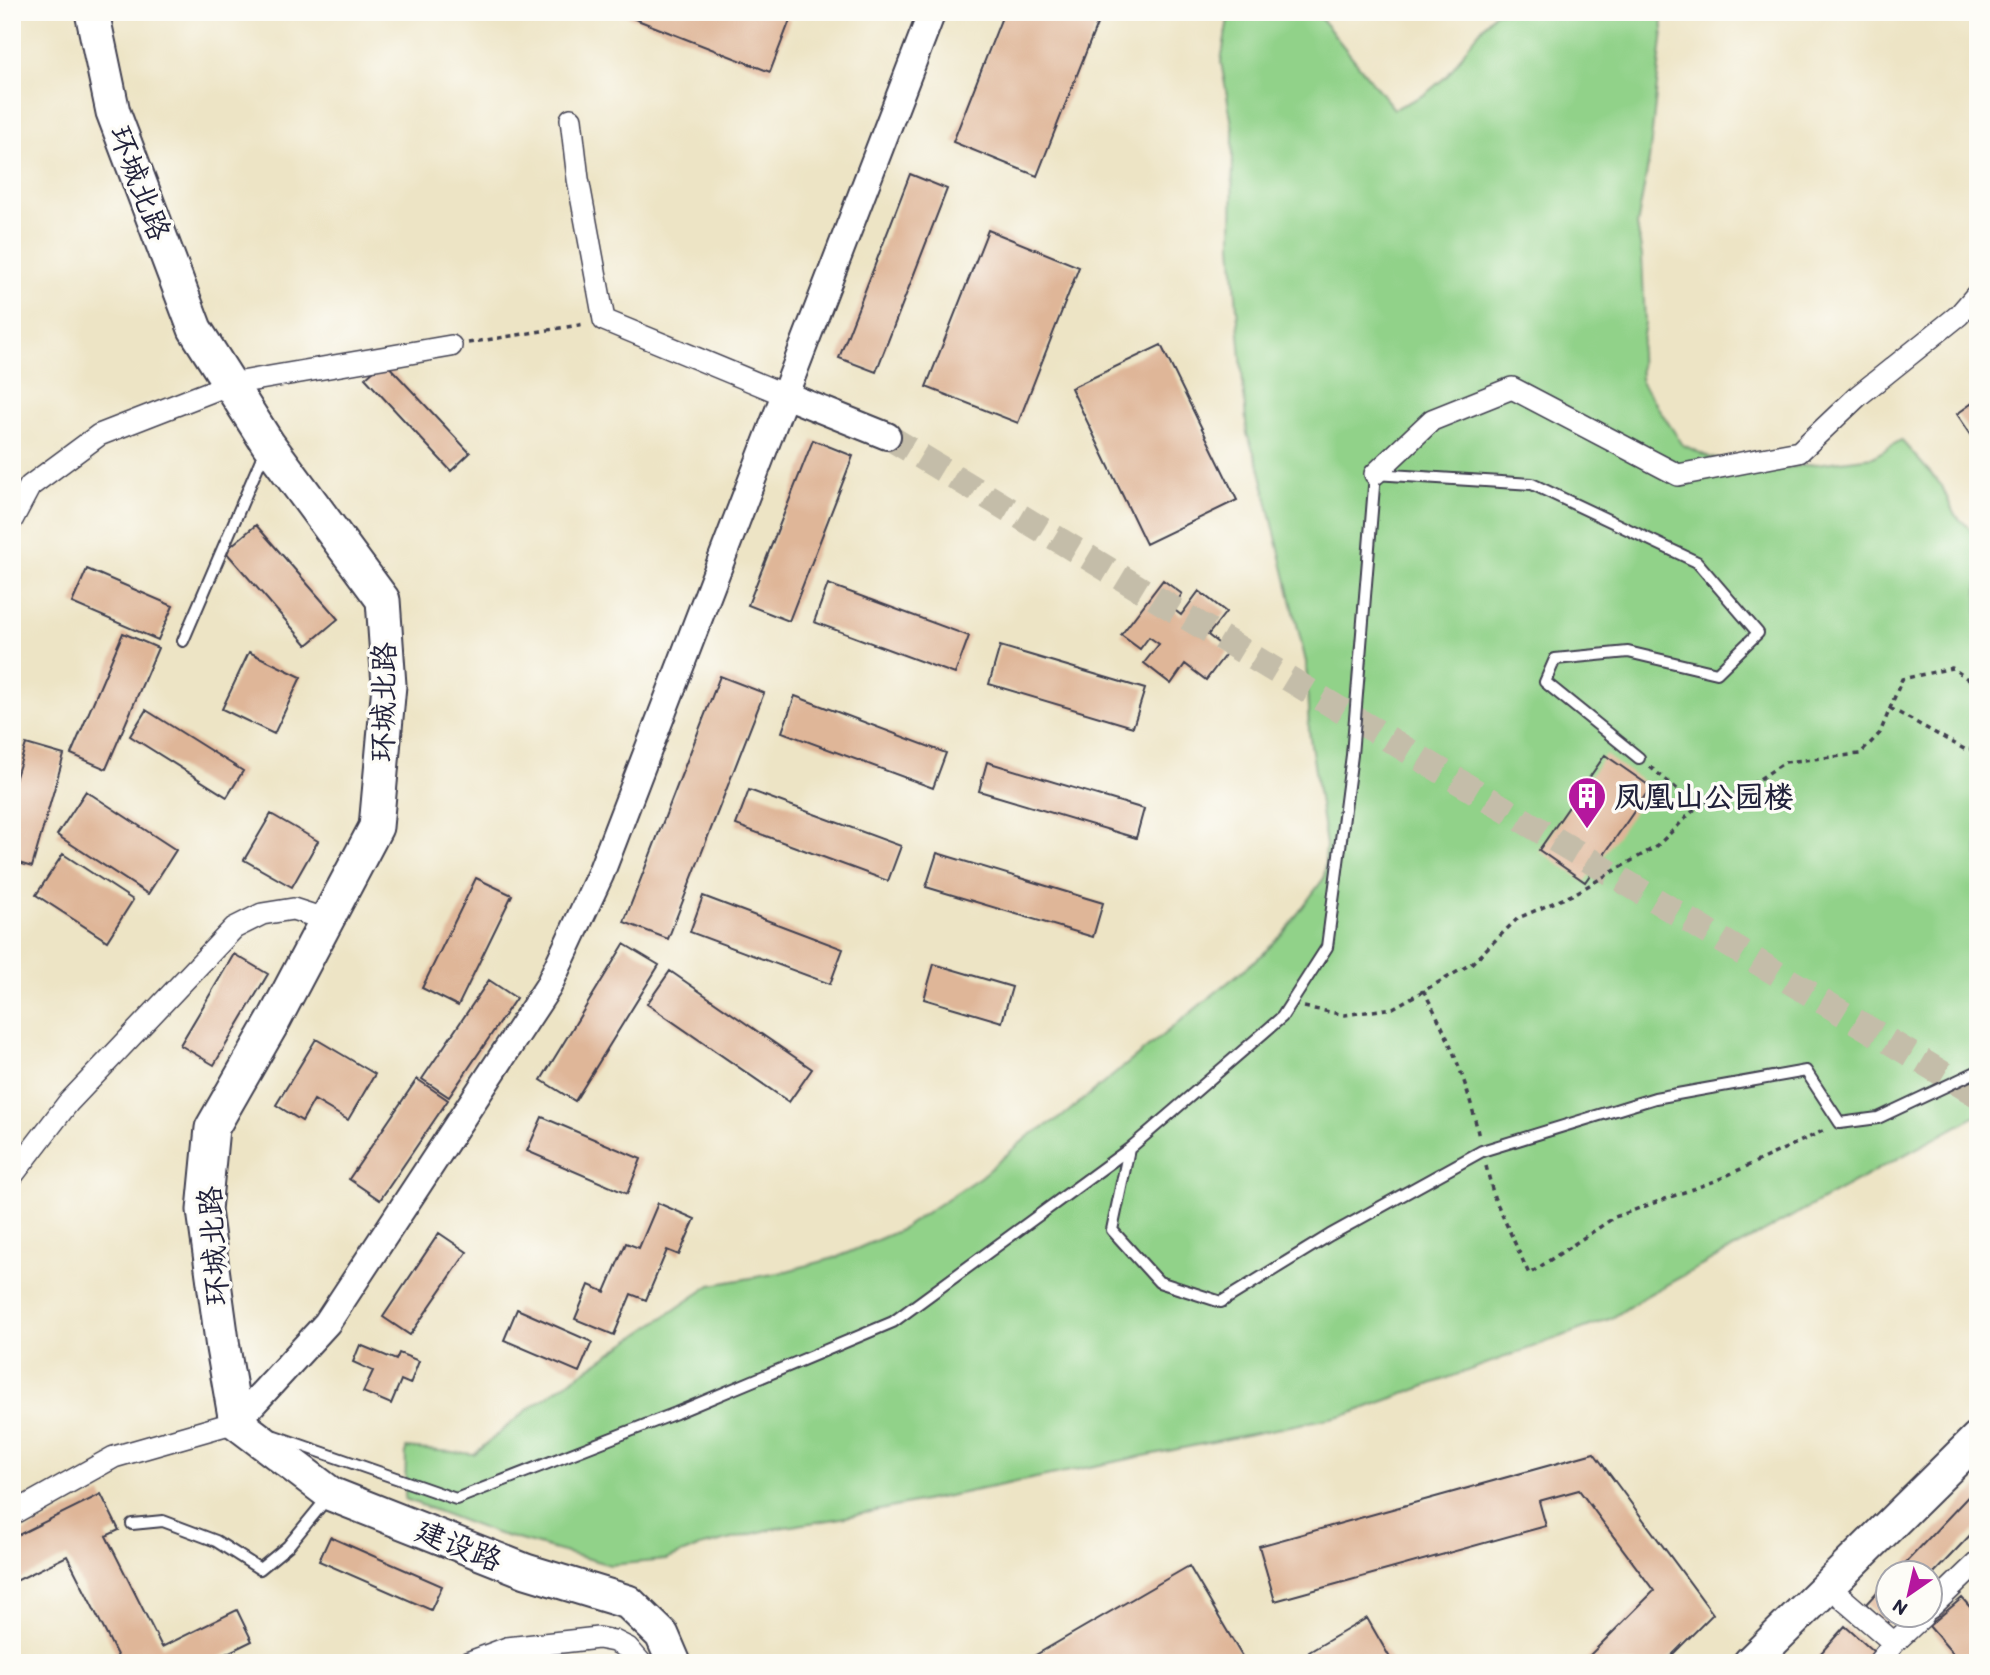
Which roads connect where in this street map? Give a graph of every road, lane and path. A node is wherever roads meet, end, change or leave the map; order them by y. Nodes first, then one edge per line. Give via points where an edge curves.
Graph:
1 (92, 12) edge
2 (932, 12) edge
3 (571, 119) dead end
4 (1978, 293) edge
5 (604, 320) junction
6 (451, 346) joint
7 (230, 384) junction
8 (785, 395) junction
9 (887, 436) tunnel mouth
10 (268, 444) junction
11 (1375, 474) junction
12 (12, 520) edge
13 (183, 640) dead end
14 (1978, 686) edge
15 (1890, 708) junction
16 (1978, 748) edge
17 (1639, 758) joint
18 (1699, 806) junction
19 (327, 920) junction
20 (1423, 990) junction
21 (1291, 1004) junction
22 (1978, 1071) edge
23 (1840, 1123) junction
24 (1129, 1149) junction
25 (1482, 1151) junction
26 (12, 1176) edge
27 (236, 1422) junction
28 (1978, 1438) edge
29 (1978, 1466) edge
30 (331, 1494) junction
31 (12, 1514) edge
32 (132, 1524) dead end
33 (1978, 1562) edge
34 (1944, 1595) edge
35 (1843, 1599) junction
36 (1907, 1630) edge
37 (1894, 1643) junction
38 (467, 1663) edge
39 (641, 1663) edge
40 (674, 1663) edge
41 (1750, 1663) edge
42 (1779, 1663) edge
43 (1878, 1663) edge

1 - 7 main road, 环城北路 via 113,112 195,329
2 - 8 street
3 - 5 street
4 - 11 street via 1959,315 1858,396 1799,452 1678,475 1512,388 1432,420
5 - 6 path
5 - 8 street
6 - 7 street
7 - 10 main road, 环城北路
7 - 12 street via 99,435 30,486
8 - 9 street
8 - 27 street via 600,875 548,987 327,1323
10 - 13 lane
10 - 19 main road, 环城北路 via 383,600 389,685 376,828
11 - 17 lane via 1532,484 1697,562 1758,633 1717,674 1628,652 1555,659 1545,682
11 - 21 lane via 1352,755 1327,947
14 - 15 path via 1952,668 1902,679
15 - 16 path via 1966,750
15 - 18 path via 1880,733 1860,754 1785,762 1743,790
17 - 18 path
18 - 20 path via 1657,846 1574,894 1518,918 1471,964
19 - 26 street via 293,909 262,914 234,928 68,1103
19 - 27 main road, 环城北路 via 212,1128 204,1210
20 - 21 path via 1393,1008 1345,1015
20 - 25 path via 1446,1031 1472,1102
21 - 24 lane via 1282,1017
22 - 23 lane via 1878,1118
23 - 25 lane via 1806,1071 1655,1098
23 - 25 path via 1715,1181 1615,1217 1529,1274 1494,1197
24 - 25 lane via 1112,1230 1159,1282 1221,1302
24 - 27 lane via 893,1322 456,1499
27 - 30 main road, 建设路
27 - 31 street via 114,1457
28 - 41 main road
29 - 35 main road
30 - 32 lane via 288,1546 260,1569 216,1541 163,1521
30 - 40 main road, 建设路 via 526,1571 628,1602 662,1635
33 - 34 street
35 - 37 street
35 - 42 main road
36 - 37 street
37 - 43 street
38 - 39 street via 507,1648 598,1638 628,1648

